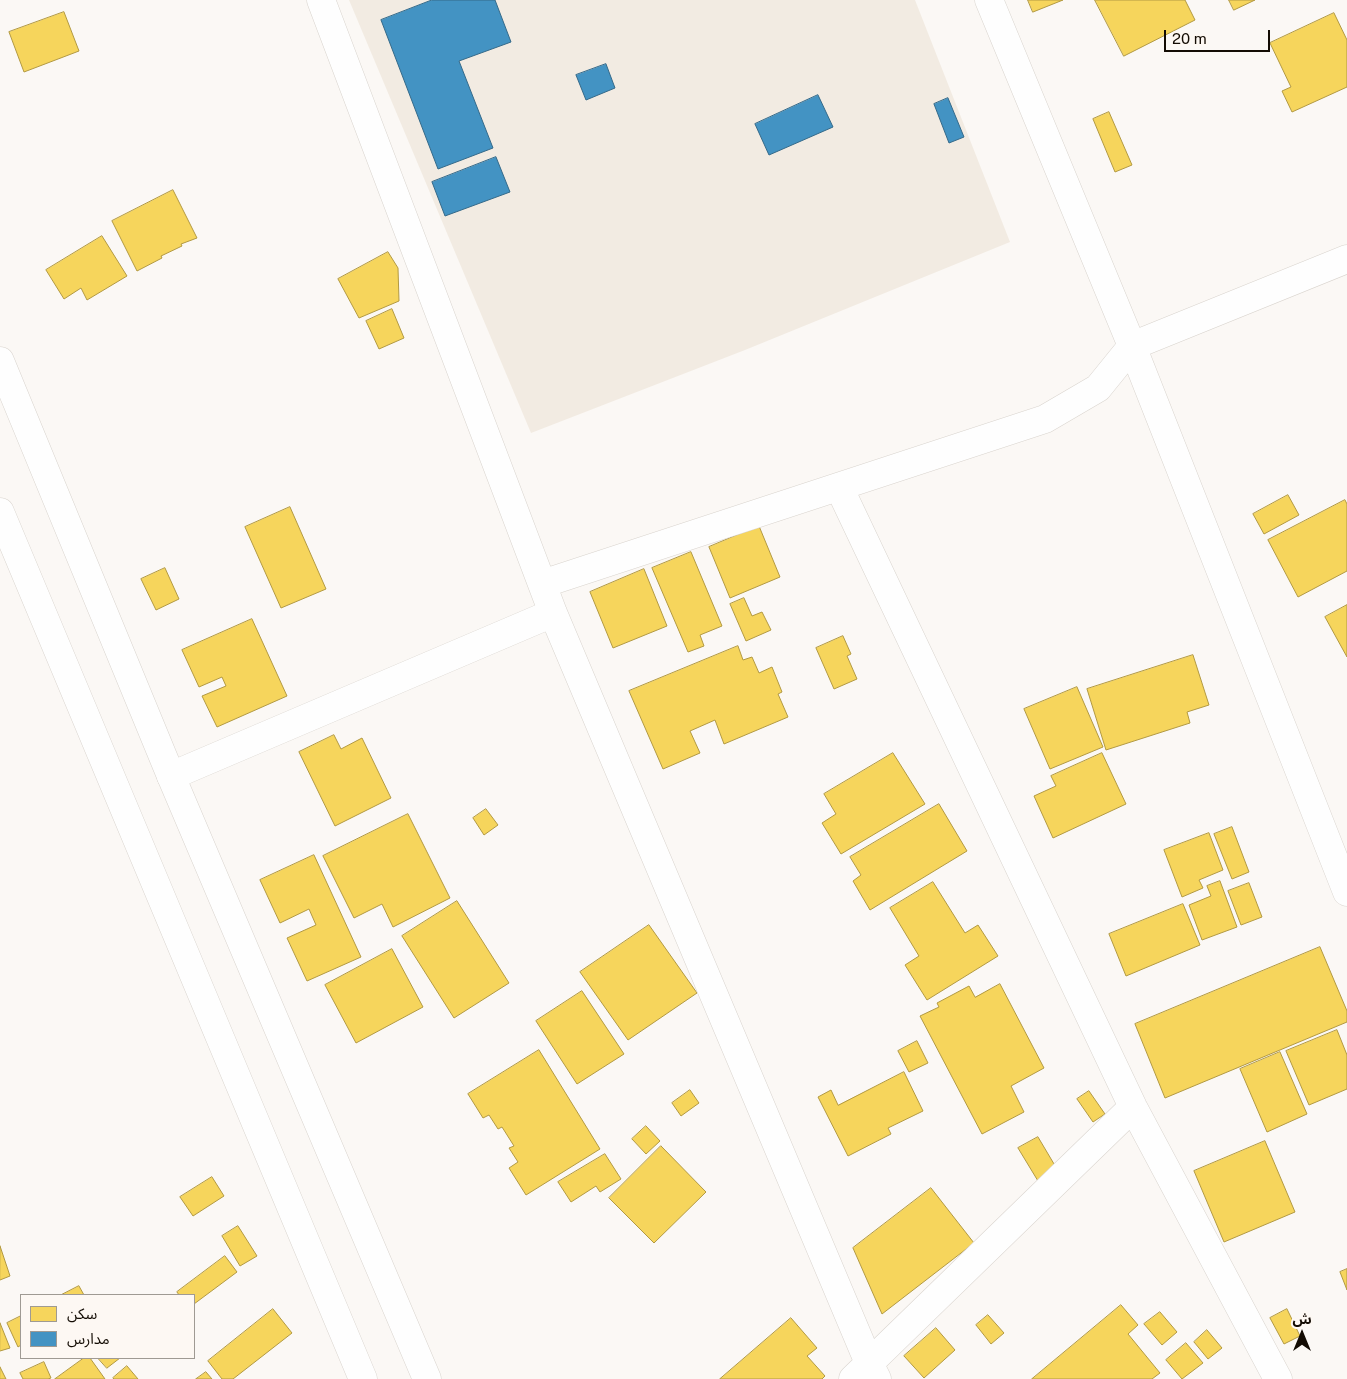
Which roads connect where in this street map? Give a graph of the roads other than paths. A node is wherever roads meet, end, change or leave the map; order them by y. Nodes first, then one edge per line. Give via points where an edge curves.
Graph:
1 (321, 0) edge
2 (989, 0) edge
3 (1347, 259) edge
4 (1132, 346) junction
5 (0, 361) edge
6 (839, 488) junction
7 (0, 512) edge
8 (542, 584) junction
9 (553, 613) junction
10 (171, 776) junction
11 (1347, 892) edge
12 (1132, 1107) junction
13 (866, 1374) edge
14 (363, 1379) edge
15 (427, 1379) edge
16 (1278, 1379) edge

1 - 8 street
2 - 4 street
3 - 4 street
4 - 6 street via 1098,388 1045,419
4 - 11 street
5 - 10 street
6 - 8 street
6 - 12 street
7 - 14 street
8 - 9 street
9 - 10 street
9 - 13 street
10 - 15 street
12 - 13 street
12 - 16 street

